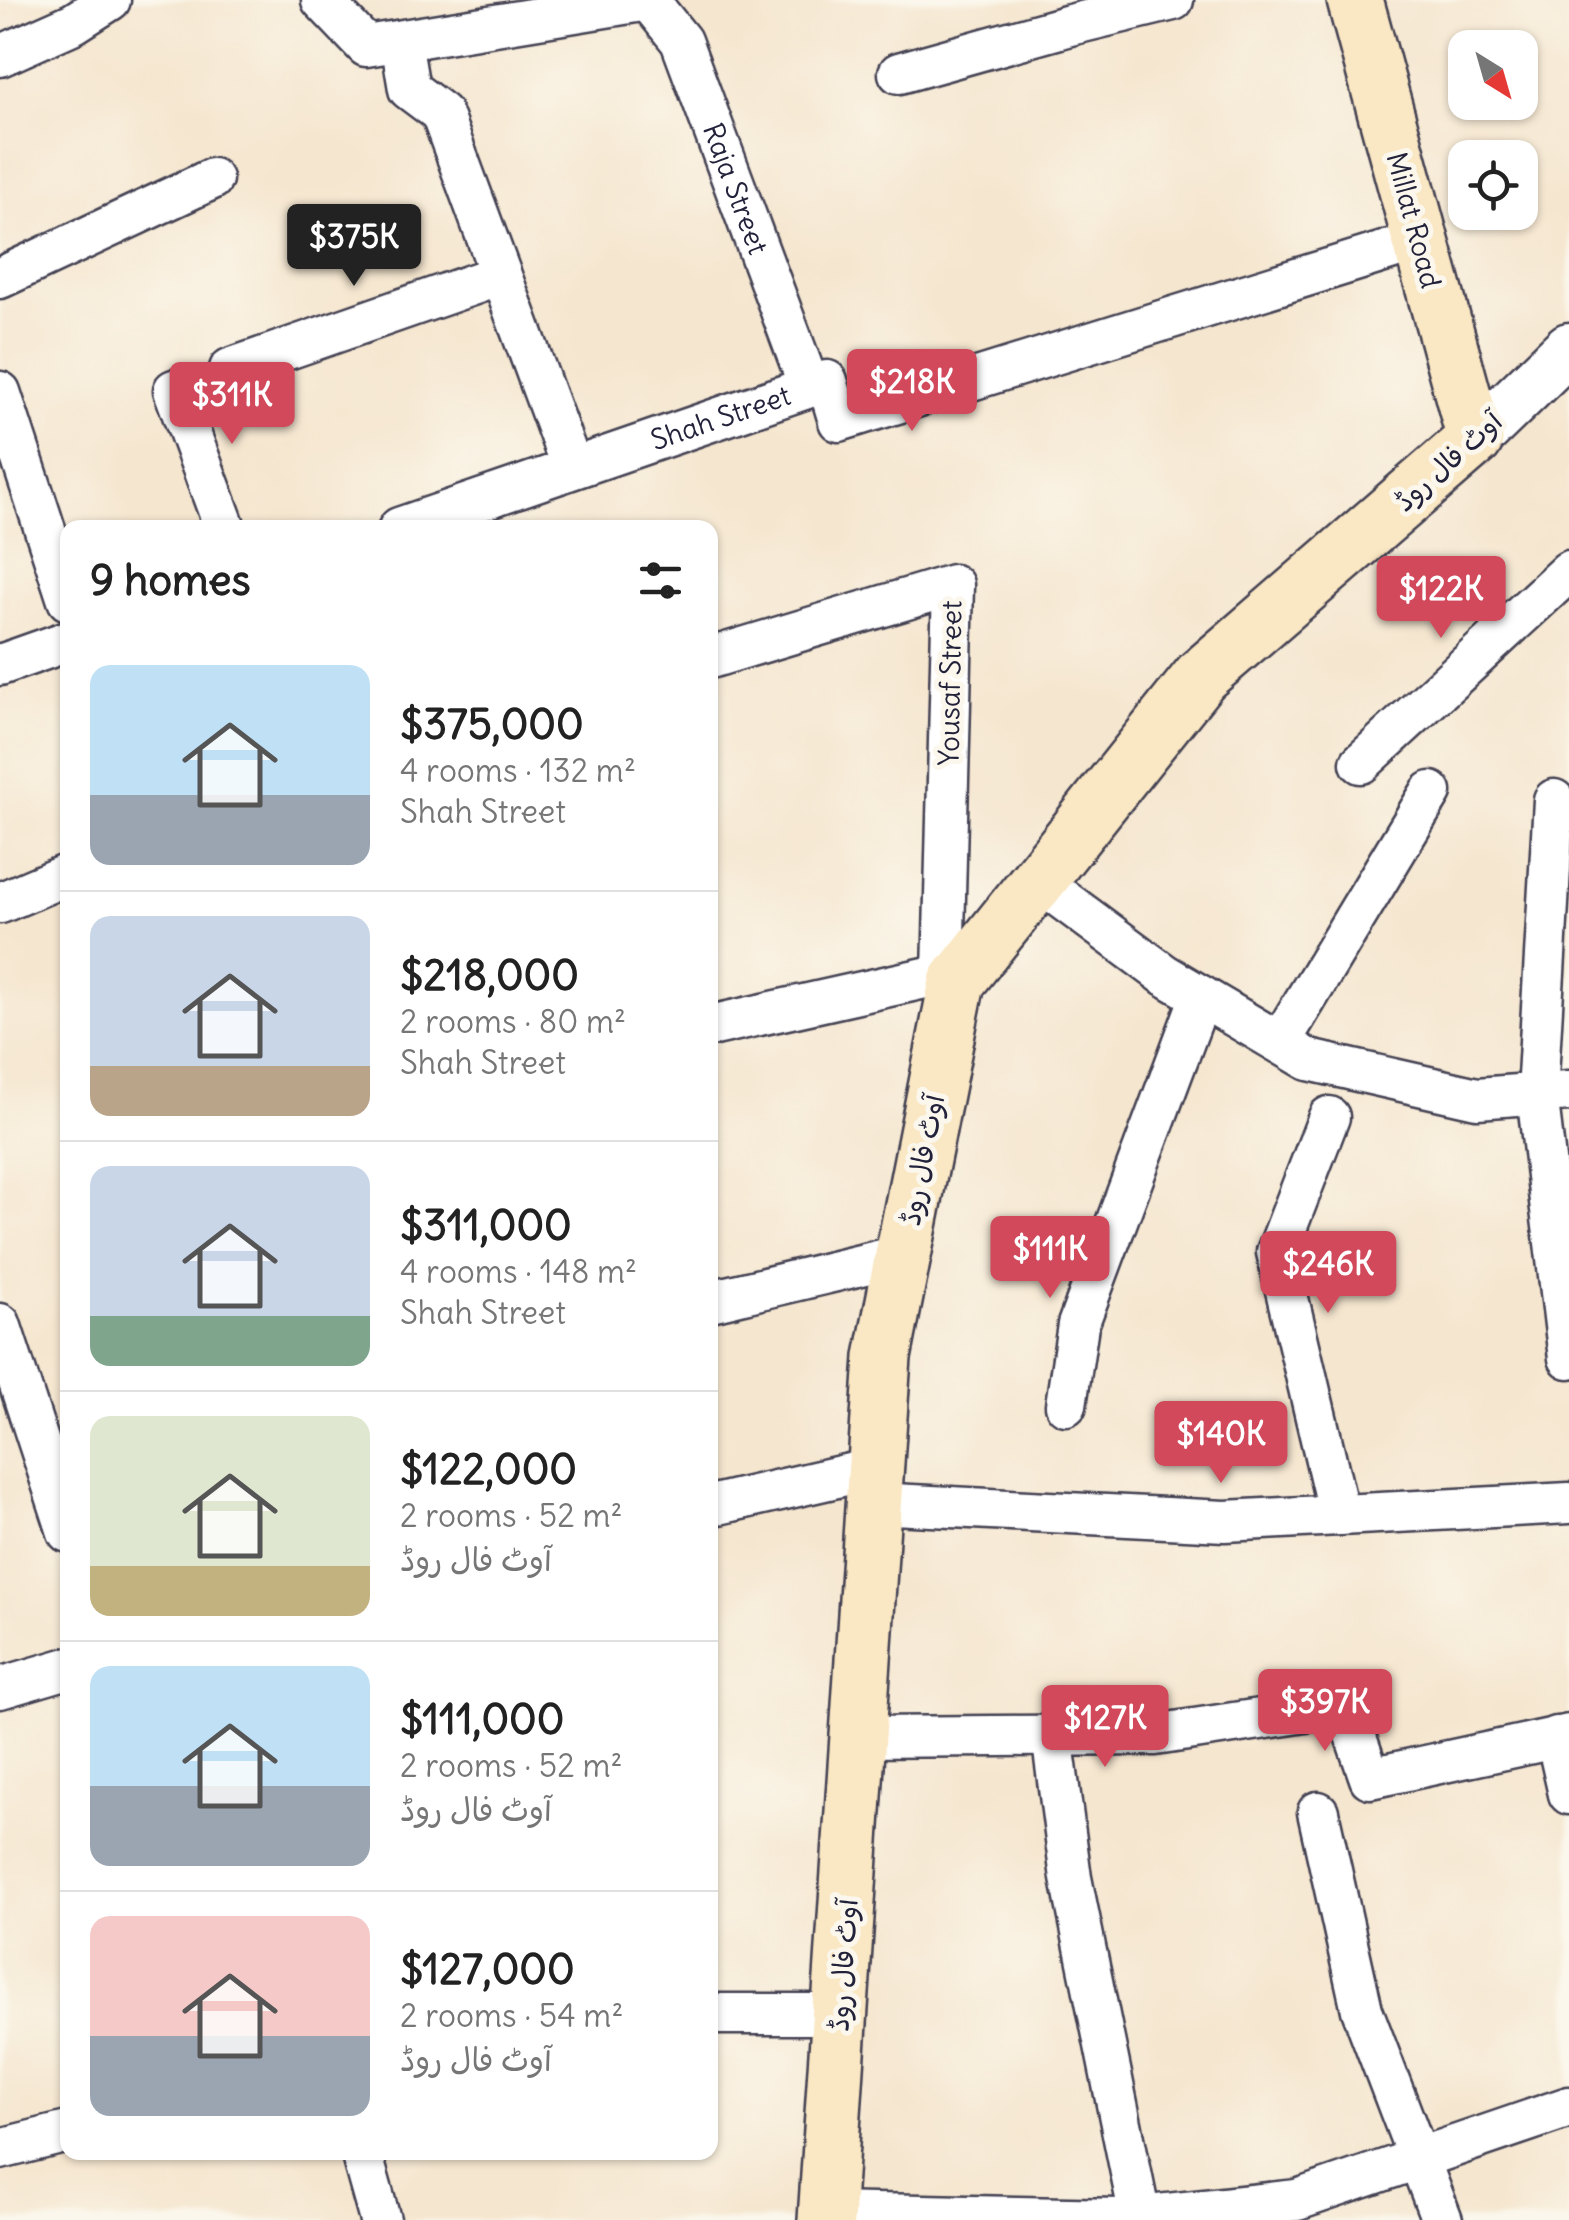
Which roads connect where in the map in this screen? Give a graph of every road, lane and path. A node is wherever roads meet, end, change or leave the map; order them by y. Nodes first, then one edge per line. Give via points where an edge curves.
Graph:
1 (110, 0) edge
2 (322, 0) edge
3 (648, 0) edge
4 (1173, 0) edge
5 (1355, 0) edge
6 (1066, 12) edge
7 (401, 41) junction
8 (0, 56) edge
9 (899, 74) dead end
10 (212, 178) dead end
11 (1420, 241) junction
12 (500, 275) junction
13 (0, 278) edge
14 (1569, 348) edge
15 (230, 369) dead end
16 (1569, 378) edge
17 (809, 386) junction
18 (174, 390) dead end
19 (0, 392) edge
20 (1475, 439) junction
21 (572, 468) junction
22 (222, 520) edge
23 (422, 520) edge
24 (1569, 571) edge
25 (60, 576) edge
26 (60, 645) edge
27 (718, 656) edge
28 (0, 665) edge
29 (1361, 763) dead end
30 (1431, 792) dead end
31 (1554, 800) dead end
32 (60, 877) edge
33 (1038, 881) junction
34 (0, 903) edge
35 (950, 978) junction
36 (1200, 996) junction
37 (718, 1024) edge
38 (1280, 1042) junction
39 (1553, 1093) edge
40 (1329, 1117) dead end
41 (903, 1255) junction
42 (718, 1299) edge
43 (0, 1324) edge
44 (1569, 1358) edge
45 (1066, 1405) dead end
46 (55, 1455) edge
47 (60, 1485) edge
48 (875, 1486) junction
49 (1569, 1503) edge
50 (718, 1505) edge
51 (1338, 1515) junction
52 (60, 1670) edge
53 (0, 1688) edge
54 (1052, 1735) junction
55 (1563, 1736) edge
56 (858, 1737) junction
57 (1569, 1794) edge
58 (1318, 1812) dead end
59 (718, 2014) edge
60 (840, 2014) junction
61 (1569, 2107) edge
62 (60, 2134) edge
63 (0, 2148) edge
64 (1419, 2159) junction
65 (363, 2160) edge
66 (826, 2217) edge
67 (1159, 2217) edge
68 (380, 2220) edge
69 (1442, 2220) edge

1 - 8 street via 74,24
2 - 7 street via 366,46
3 - 7 street
3 - 17 street, Raja Street via 681,41
4 - 6 street
5 - 11 main road, Millat Road
6 - 9 street
7 - 12 street via 410,89 440,113
10 - 13 street
11 - 17 street, Shah Street via 838,420 827,381
11 - 20 main road, Millat Road
12 - 15 street
12 - 21 street
14 - 20 street, آوٹ فال روڈ
16 - 20 street
17 - 21 street, Shah Street
18 - 22 street
19 - 25 street
20 - 33 main road, آوٹ فال روڈ via 1201,676
21 - 23 street, Shah Street
24 - 29 street
26 - 28 street
27 - 35 street, Yousaf Street via 952,585
30 - 38 street
31 - 39 street
32 - 34 street
33 - 35 main road, آوٹ فال روڈ
33 - 36 street
35 - 37 street
35 - 41 main road, آوٹ فال روڈ
36 - 38 street
36 - 45 street via 1078,1326
38 - 39 street via 1310,1060 1477,1098
39 - 44 street
40 - 51 street via 1277,1252
41 - 42 street
41 - 48 main road, آوٹ فال روڈ via 884,1356
43 - 46 street
46 - 47 street
48 - 50 street
48 - 51 street via 1225,1521
48 - 56 main road, آوٹ فال روڈ
49 - 51 street
52 - 53 street
54 - 55 street via 1155,1735 1345,1706 1370,1778
54 - 56 street
54 - 67 street via 1071,1878
55 - 57 street
56 - 60 main road, آوٹ فال روڈ
58 - 64 street via 1362,2010
59 - 60 street
60 - 66 main road, آوٹ فال روڈ
61 - 64 street
62 - 63 street
64 - 67 street via 1297,2200
64 - 69 street
65 - 68 street
66 - 67 street

